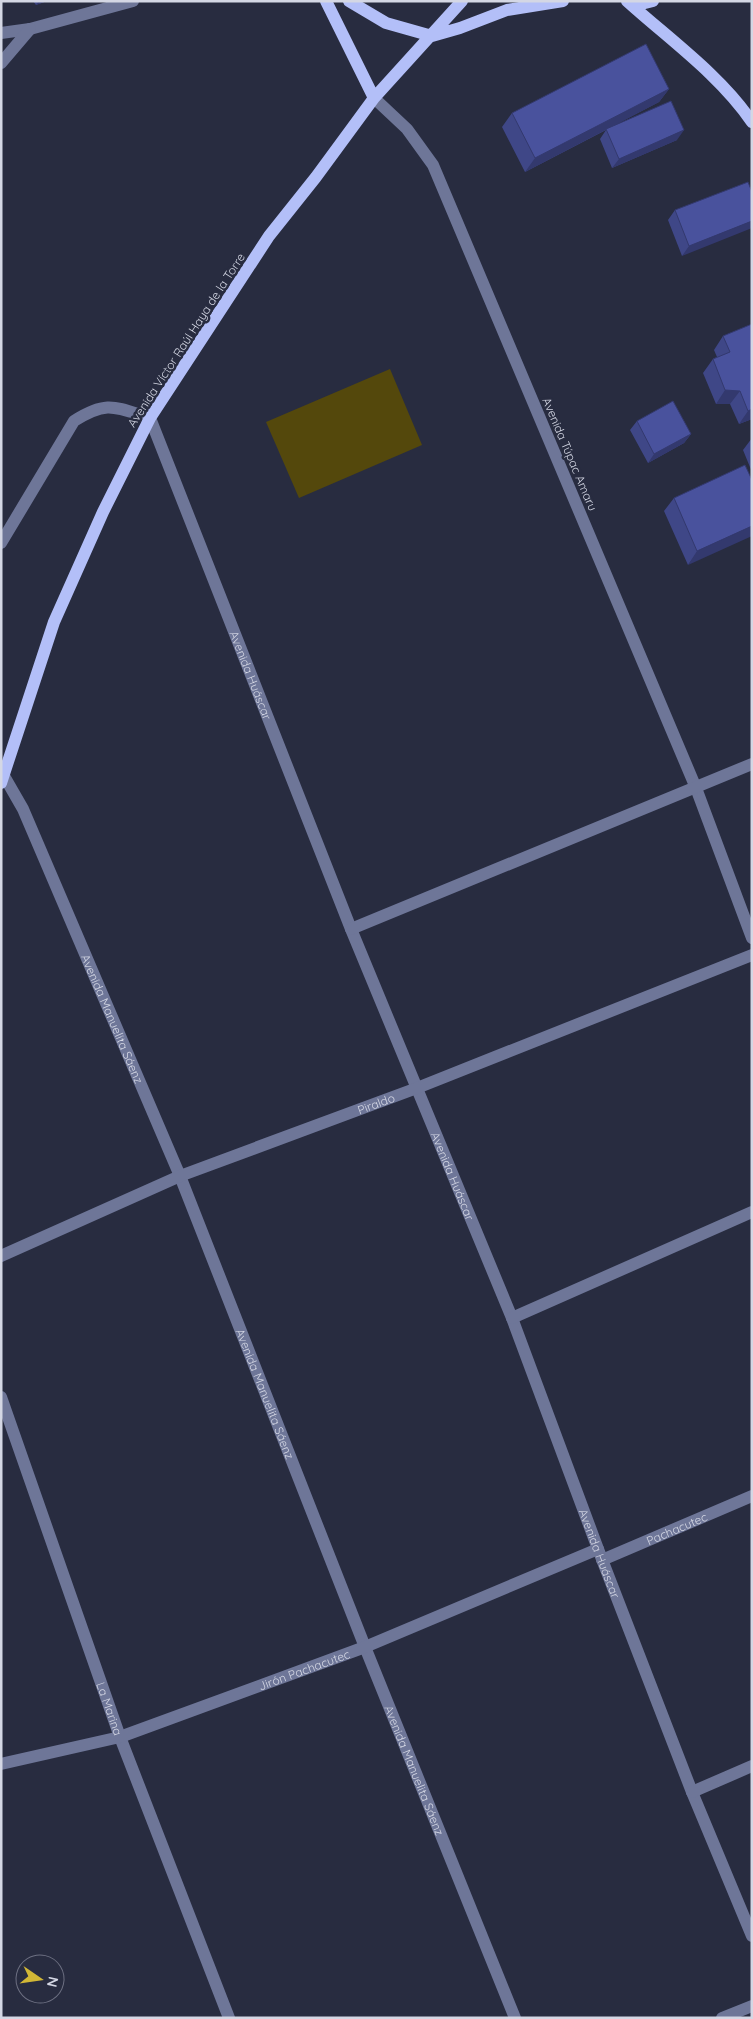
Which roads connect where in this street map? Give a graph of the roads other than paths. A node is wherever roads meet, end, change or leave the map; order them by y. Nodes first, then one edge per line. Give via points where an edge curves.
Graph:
1 (133, 1) edge
2 (326, 1) edge
3 (349, 1) edge
4 (462, 1) edge
5 (563, 1) edge
6 (627, 1) edge
7 (653, 1) edge
8 (30, 29) junction
9 (1, 33) edge
10 (432, 36) junction
11 (1, 63) edge
12 (374, 98) junction
13 (752, 122) edge
14 (150, 418) junction
15 (1, 543) edge
16 (752, 764) edge
17 (2, 780) edge
18 (696, 788) junction
19 (351, 929) junction
20 (752, 938) edge
21 (752, 955) edge
22 (417, 1088) junction
23 (180, 1176) junction
24 (752, 1212) edge
25 (1, 1256) edge
26 (512, 1318) junction
27 (1, 1397) edge
28 (752, 1496) edge
29 (600, 1555) junction
30 (366, 1647) junction
31 (120, 1737) junction
32 (1, 1764) edge
33 (752, 1766) edge
34 (692, 1792) junction
35 (752, 1936) edge
36 (752, 2006) edge
37 (229, 2018) edge
38 (515, 2018) edge
39 (722, 2018) edge

1 - 8 street
2 - 12 main road, Avenida Túpac Amaru
3 - 10 main road via 386,23
4 - 10 main road, Avenida Víctor Raúl Haya de la Torre
5 - 10 main road via 507,10
6 - 7 main road
6 - 13 main road via 704,68
8 - 9 street
8 - 11 street
10 - 12 main road, Avenida Víctor Raúl Haya de la Torre
12 - 14 main road, Avenida Víctor Raúl Haya de la Torre via 269,236
12 - 18 street, Avenida Túpac Amaru via 407,129 433,165
14 - 15 street via 114,406 92,410 74,421
14 - 17 main road, Avenida Víctor Raúl Haya de la Torre via 103,512 54,622
14 - 19 street, Avenida Huáscar
16 - 18 street
17 - 23 street, Avenida Manuelita Sáenz via 23,809
18 - 19 street
18 - 20 street, Avenida Túpac Amaru
19 - 22 street, Avenida Huáscar
21 - 22 street, Piraldo
22 - 23 street, Piraldo
22 - 26 street, Avenida Huáscar
23 - 25 street, Piraldo
23 - 30 street, Avenida Manuelita Sáenz
24 - 26 street
26 - 29 street, Avenida Huáscar
27 - 31 street, La Marina
28 - 29 street, Pachacutec
29 - 30 street, Jirón Pachacutec
29 - 34 street, Avenida Huáscar
30 - 31 street, Jirón Pachacutec
30 - 38 street, Avenida Manuelita Sáenz
31 - 32 street, Jirón Pachacutec
31 - 37 street, La Marina
33 - 34 street
34 - 35 street, Avenida Huáscar
36 - 39 street

